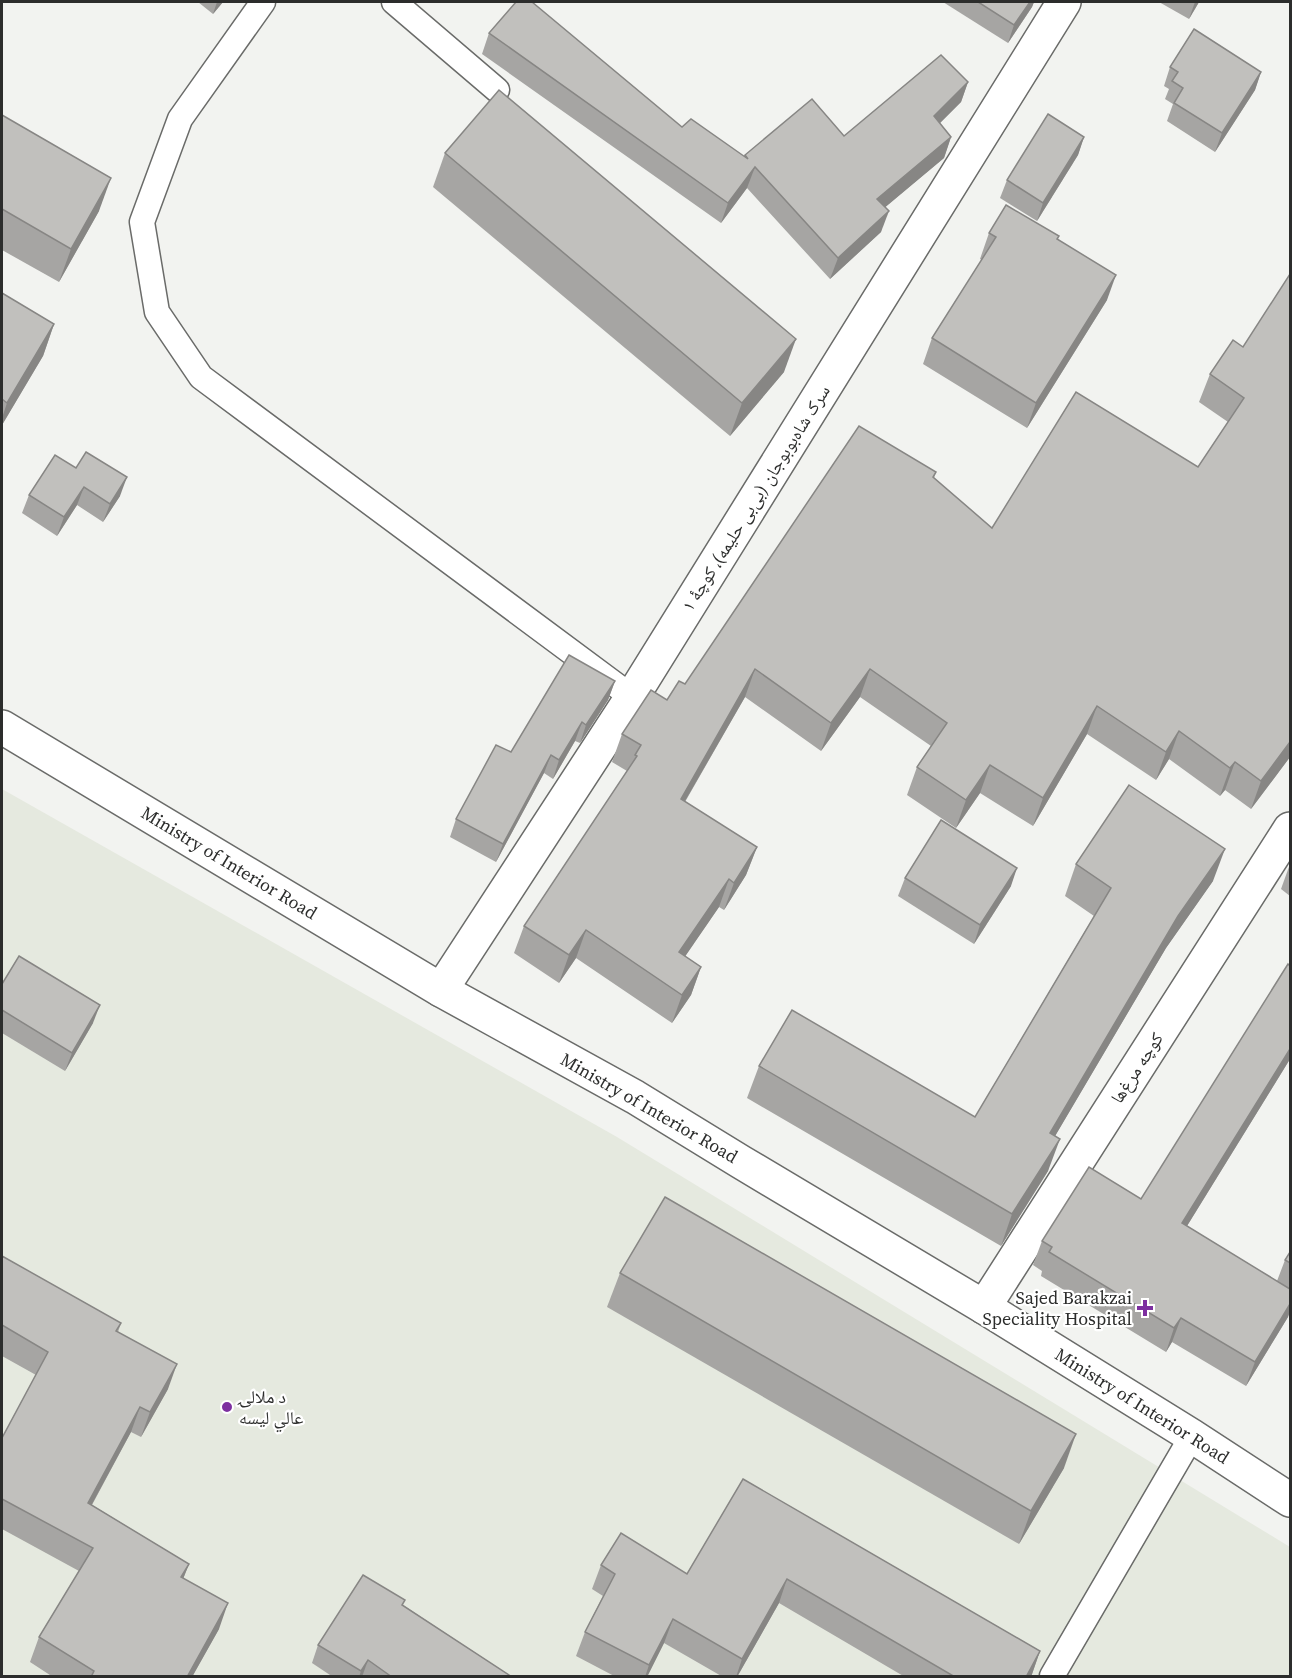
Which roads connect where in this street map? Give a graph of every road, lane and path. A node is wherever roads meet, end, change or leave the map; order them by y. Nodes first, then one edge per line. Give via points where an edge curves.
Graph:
1 (263, 2) edge
2 (394, 2) edge
3 (1064, 2) edge
4 (497, 90) edge
5 (632, 698) junction
6 (2, 727) edge
7 (1290, 829) edge
8 (441, 990) junction
9 (984, 1307) junction
10 (1192, 1436) junction
11 (1290, 1500) edge
12 (1052, 1677) edge

1 - 5 lane via 180,119 142,222 157,312 201,377
2 - 4 lane
3 - 5 street, سرک شاه‌بوبوجان (بی‌بی حلیمه)، کوچۀ ۱
5 - 8 street, سرک شاه‌بوبوجان (بی‌بی حلیمه)، کوچۀ ۱
6 - 8 street, Ministry of Interior Road
7 - 9 street, کوچه مرغ‌ها
8 - 9 street, Ministry of Interior Road via 635,1097
9 - 10 street, Ministry of Interior Road
10 - 11 street, Ministry of Interior Road
10 - 12 lane

